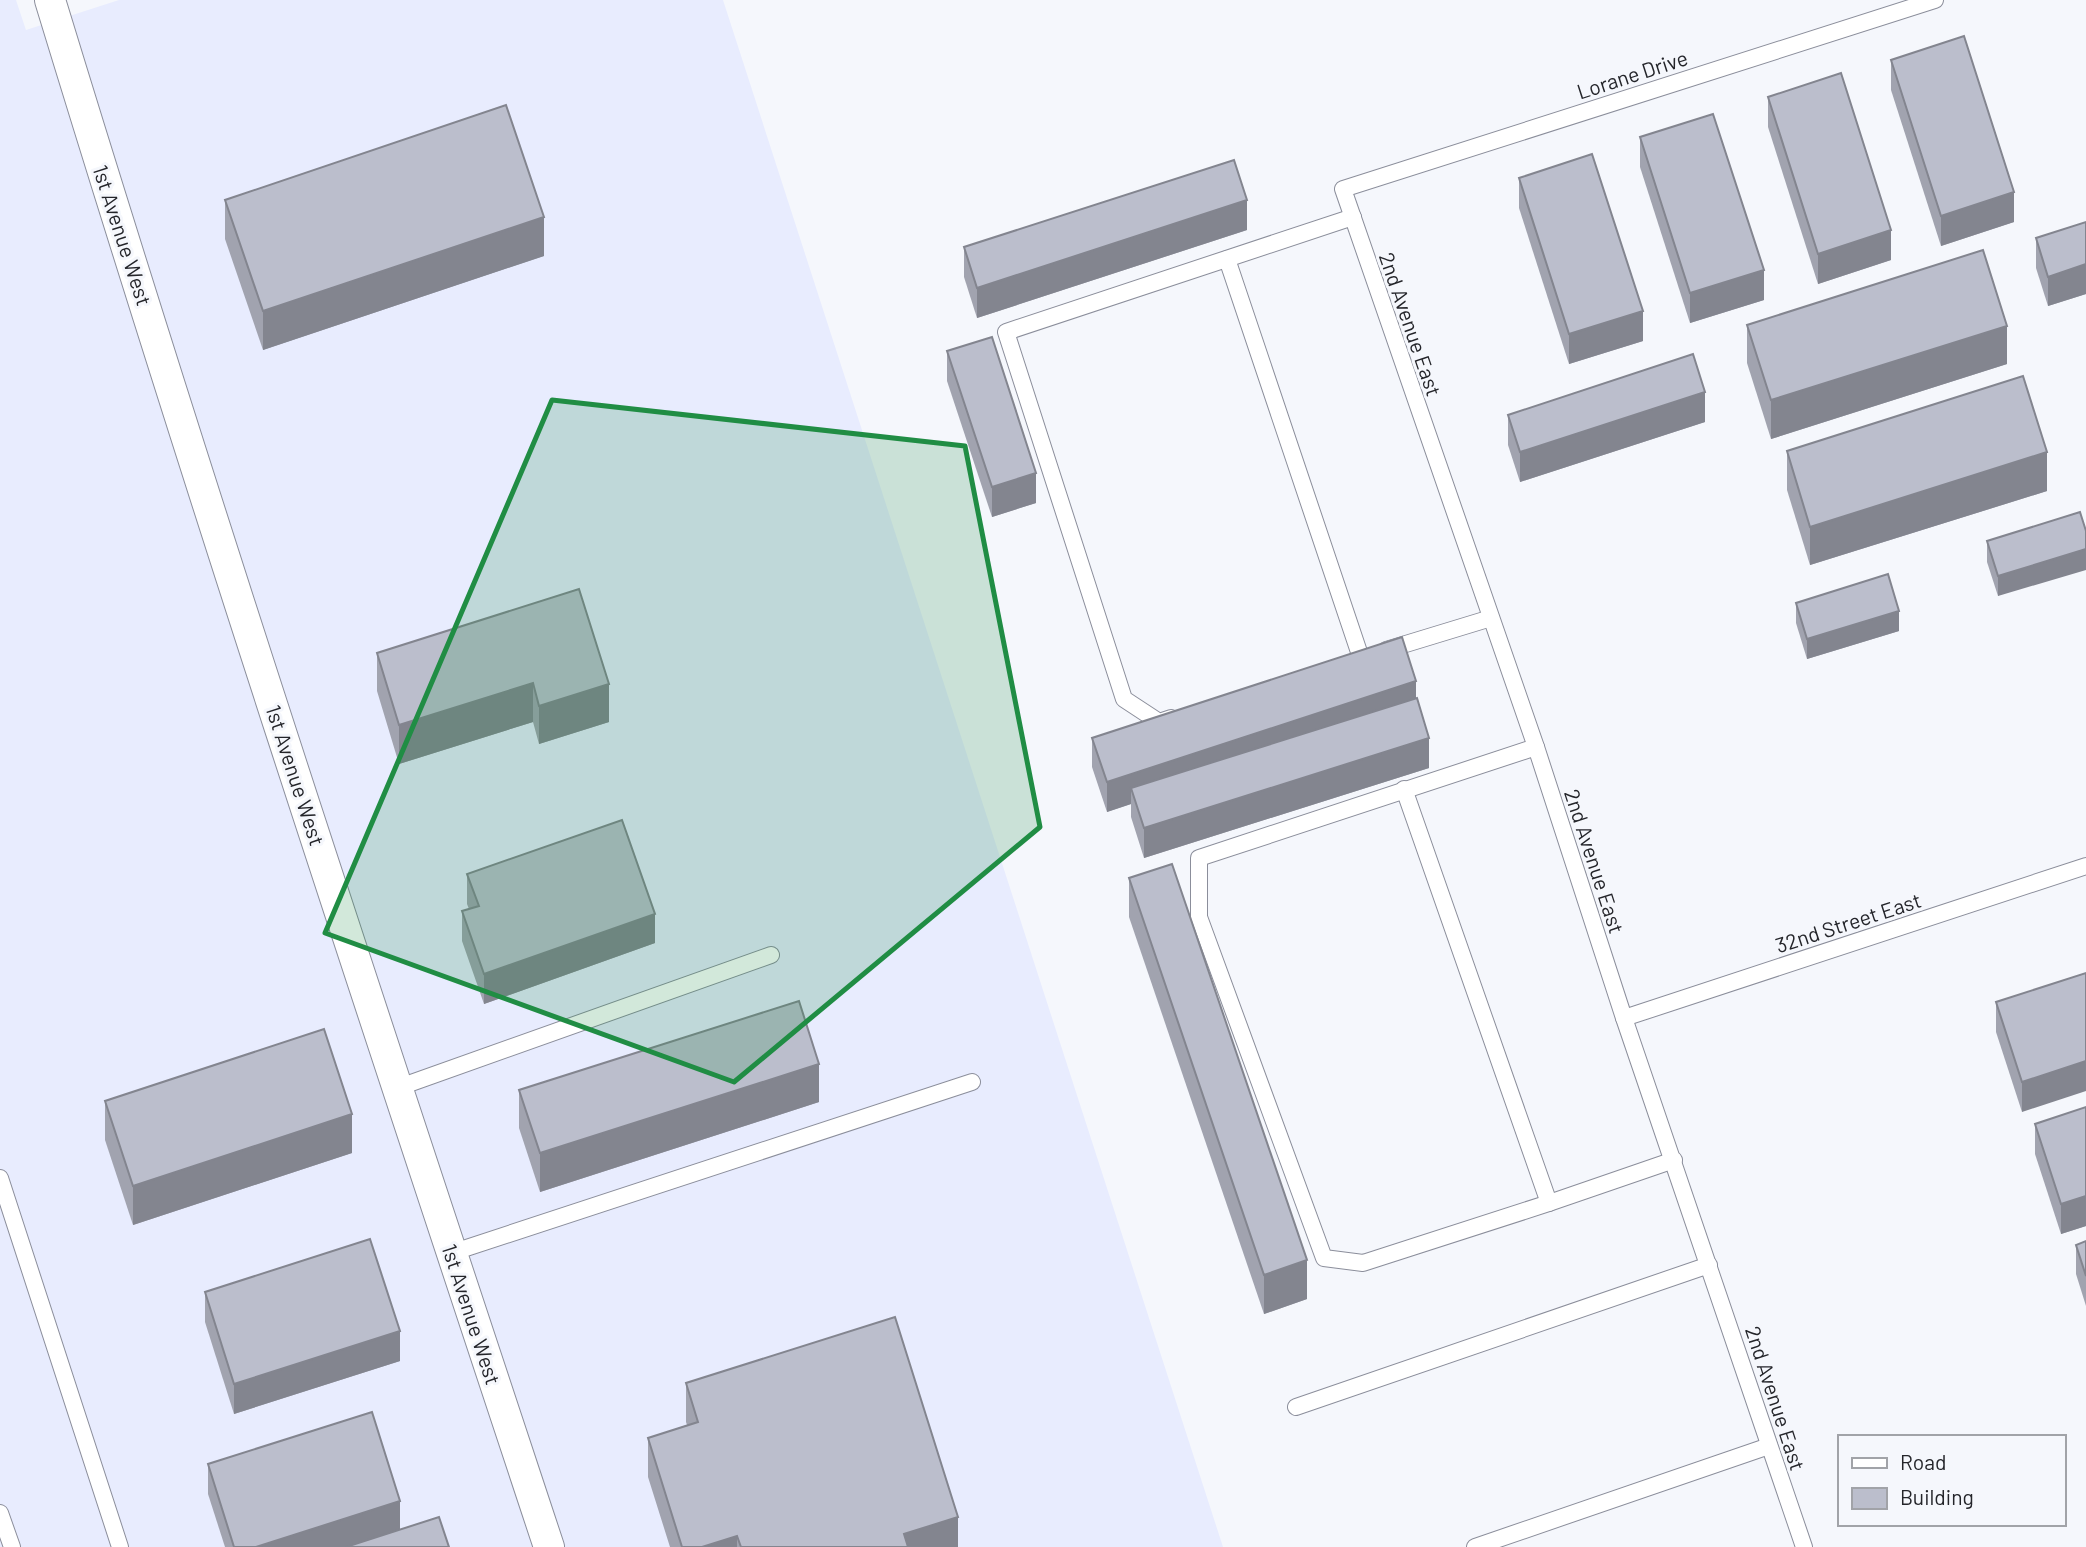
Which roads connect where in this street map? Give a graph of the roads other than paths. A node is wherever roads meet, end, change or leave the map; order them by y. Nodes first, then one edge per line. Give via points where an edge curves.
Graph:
1 (50, 0) edge
2 (1935, 0) edge
3 (1343, 189) joint
4 (1353, 217) junction
5 (1227, 259) junction
6 (1491, 618) junction
7 (1184, 714) edge
8 (1536, 747) junction
9 (1404, 789) junction
10 (2086, 866) edge
11 (771, 956) dead end
12 (1624, 1018) junction
13 (972, 1082) dead end
14 (397, 1088) junction
15 (1674, 1160) junction
16 (0, 1178) edge
17 (1549, 1203) junction
18 (452, 1252) junction
19 (1709, 1265) junction
20 (1296, 1407) dead end
21 (1769, 1446) junction
22 (0, 1513) edge
23 (12, 1547) edge
24 (120, 1547) edge
25 (549, 1547) edge
26 (1475, 1547) edge
27 (1804, 1547) edge

1 - 14 street, 1st Avenue West
2 - 3 lane, Lorane Drive
3 - 4 lane, 2nd Avenue East
4 - 5 lane
4 - 6 lane, 2nd Avenue East
5 - 6 lane via 1355,660
5 - 7 lane via 1006,332 1124,699 1159,722
6 - 8 lane, 2nd Avenue East
8 - 9 lane
8 - 12 lane, 2nd Avenue East
9 - 17 lane
9 - 17 lane via 1199,858 1199,917 1324,1258 1363,1263
10 - 12 lane, 32nd Street East
11 - 14 lane
12 - 15 lane, 2nd Avenue East
13 - 18 lane
14 - 18 street, 1st Avenue West
15 - 17 lane
15 - 19 lane, 2nd Avenue East
16 - 24 lane
18 - 25 street, 1st Avenue West
19 - 20 lane
19 - 21 lane, 2nd Avenue East
21 - 26 lane
21 - 27 lane, 2nd Avenue East
22 - 23 lane

